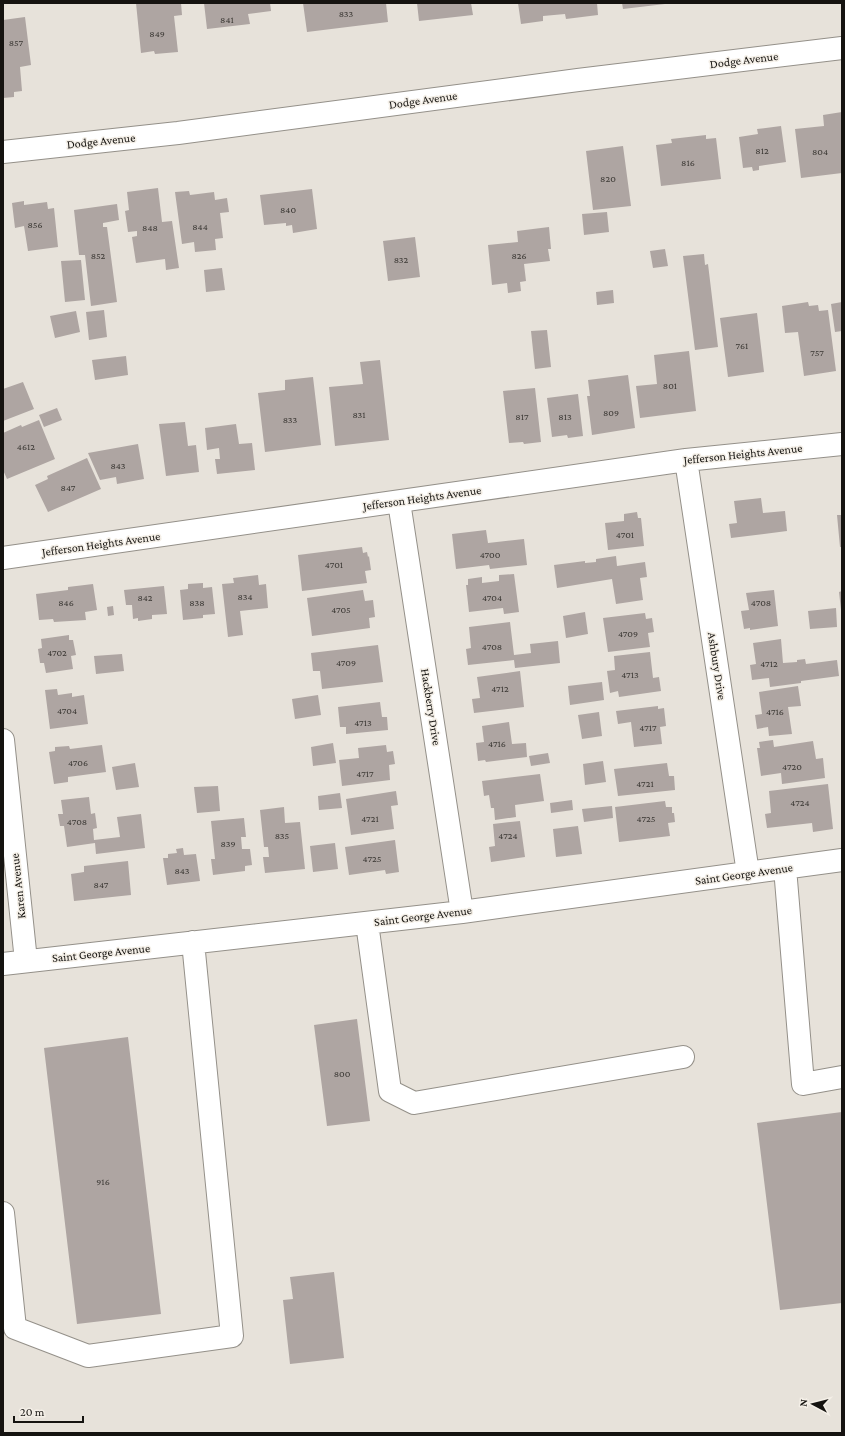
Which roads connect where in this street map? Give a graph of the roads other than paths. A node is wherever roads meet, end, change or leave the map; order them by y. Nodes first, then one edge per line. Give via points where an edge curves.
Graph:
1 (842, 48) edge
2 (3, 152) edge
3 (842, 444) edge
4 (686, 460) junction
5 (399, 502) junction
6 (3, 558) edge
7 (3, 740) edge
8 (842, 860) edge
9 (785, 868) junction
10 (748, 873) junction
11 (462, 912) junction
12 (367, 923) junction
13 (193, 942) junction
14 (26, 961) junction
15 (3, 964) edge
16 (683, 1057) dead end
17 (842, 1078) edge
18 (3, 1213) edge

1 - 2 street, Dodge Avenue via 178,133
3 - 4 street, Jefferson Heights Avenue
4 - 5 street, Jefferson Heights Avenue
4 - 10 street, Ashbury Drive
5 - 6 street, Jefferson Heights Avenue
5 - 11 street, Hackberry Drive
7 - 14 street, Karen Avenue
8 - 9 street, Saint George Avenue
9 - 10 street, Saint George Avenue
9 - 17 street via 803,1084
10 - 11 street, Saint George Avenue
11 - 12 street, Saint George Avenue
12 - 13 street, Saint George Avenue
12 - 16 street via 390,1091 414,1103
13 - 14 street, Saint George Avenue
13 - 18 street via 232,1336 88,1356 15,1328
14 - 15 street, Saint George Avenue

